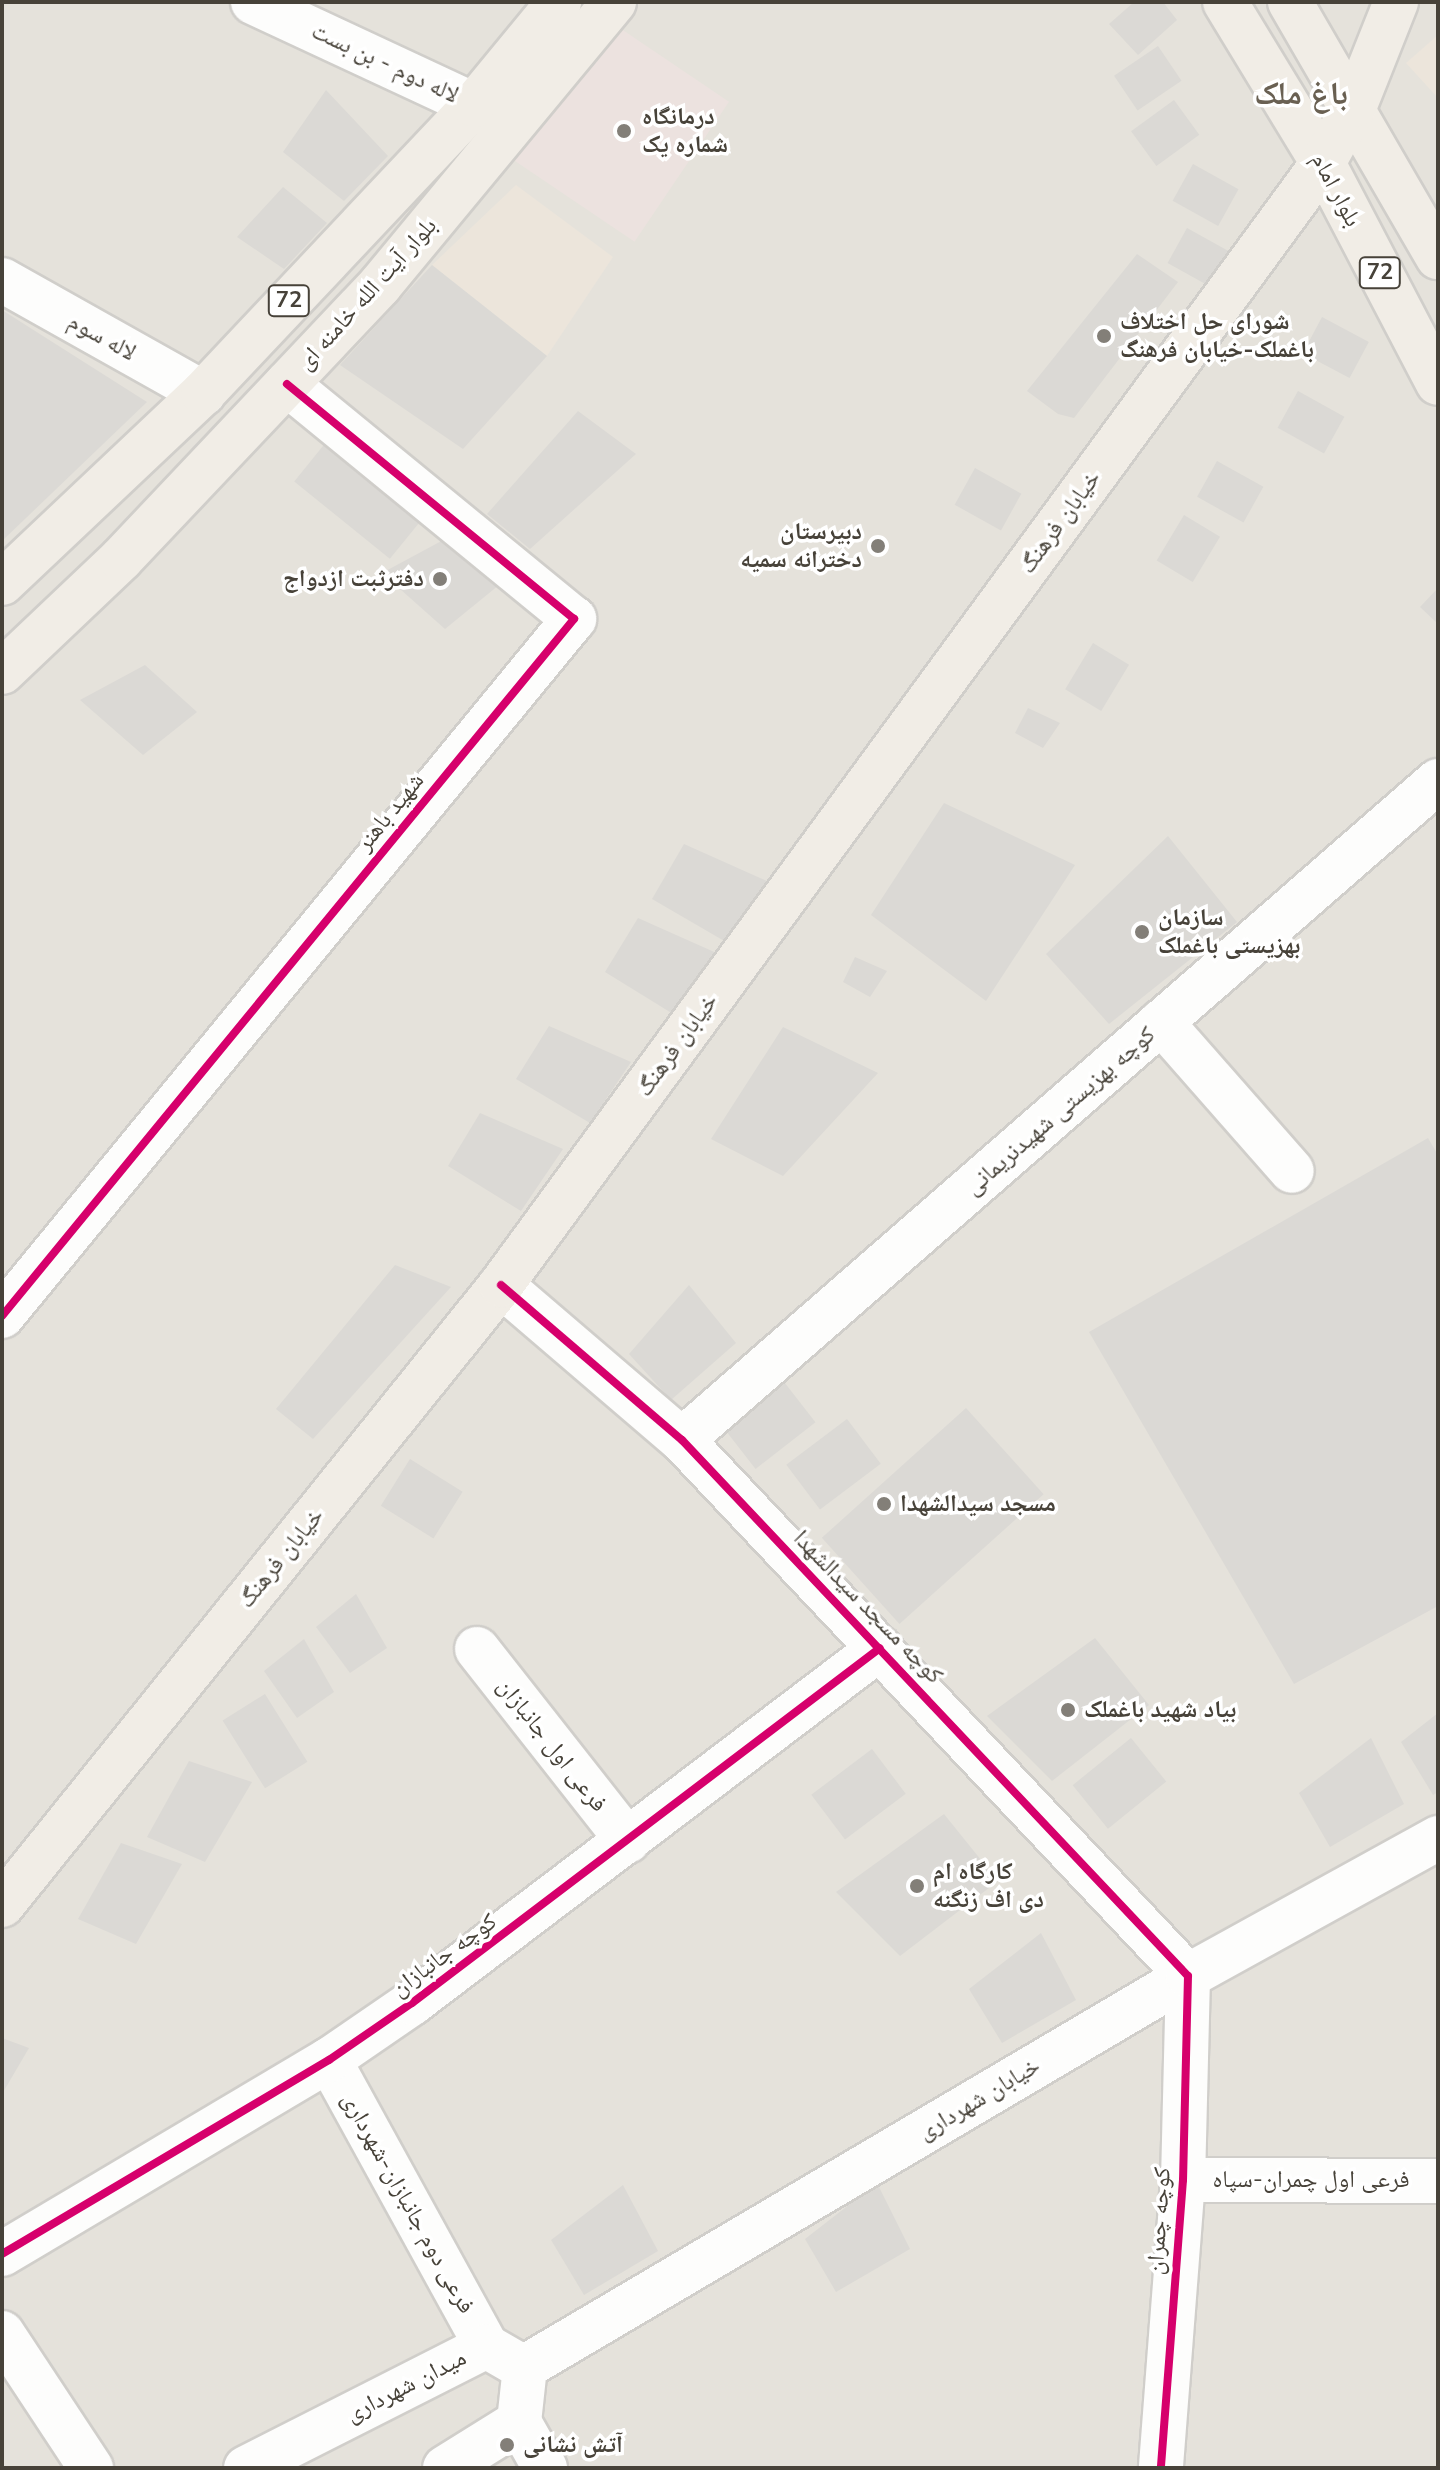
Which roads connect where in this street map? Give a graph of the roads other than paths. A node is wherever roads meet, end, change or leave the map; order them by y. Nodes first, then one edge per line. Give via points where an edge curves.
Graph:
1 (253, 2) edge
2 (559, 2) edge
3 (614, 2) edge
4 (1225, 2) edge
5 (1290, 2) edge
6 (1396, 2) edge
7 (474, 105) junction
8 (1355, 105) junction
9 (1323, 163) junction
10 (1438, 257) edge
11 (2, 280) edge
12 (1438, 383) edge
13 (287, 384) junction
14 (203, 393) junction
15 (2, 583) edge
16 (2, 672) edge
17 (1438, 781) edge
18 (1161, 1022) junction
19 (1292, 1171) dead end
20 (501, 1285) junction
21 (2, 1316) edge
22 (682, 1440) junction
23 (880, 1648) junction
24 (477, 1649) dead end
25 (1438, 1838) edge
26 (628, 1841) junction
27 (2, 1905) edge
28 (1188, 1976) junction
29 (329, 2060) junction
30 (1183, 2180) junction
31 (1438, 2181) edge
32 (2, 2254) edge
33 (2, 2333) edge
34 (486, 2346) junction
35 (525, 2367) junction
36 (519, 2422) junction
37 (91, 2468) edge
38 (246, 2468) edge
39 (445, 2468) edge
40 (545, 2468) edge
41 (1161, 2468) edge

1 - 7 street, لاله دوم - بن بست
2 - 7 main road, بلوار آیت الله خامنه ای / 72
3 - 13 main road, بلوار آیت الله خامنه ای / 72 via 380,285
4 - 9 main road, بلوار امام / 72
5 - 8 main road, 72
6 - 8 main road, خیابان فرهنگ
7 - 14 main road, بلوار آیت الله خامنه ای / 72
8 - 9 main road, خیابان فرهنگ
8 - 10 main road, 72
9 - 12 main road, بلوار امام / 72
9 - 20 main road, خیابان فرهنگ
11 - 14 street, لاله سوم
13 - 16 main road, بلوار آیت الله خامنه ای / 72 via 121,559
13 - 21 street, شهید باهنر via 574,619
14 - 15 main road, بلوار آیت الله خامنه ای / 72
17 - 18 street, کوچه بهزیستی شهیدنریمانی
18 - 19 street
18 - 22 street, کوچه بهزیستی شهیدنریمانی
20 - 22 street, کوچه مسجد سیدالشهدا
20 - 27 main road, خیابان فرهنگ
22 - 23 street, کوچه مسجد سیدالشهدا
23 - 26 street, کوچه جانبازان
23 - 28 street, کوچه مسجد سیدالشهدا
24 - 26 street, فرعی اول جانبازان
25 - 28 street, خیابان شهرداری
26 - 29 street, کوچه جانبازان via 475,1960
28 - 30 street, کوچه چمران
28 - 35 street, خیابان شهرداری
29 - 32 street, کوچه جانبازان
29 - 34 street, فرعی دوم جانبازان-شهرداری
30 - 31 street, فرعی اول چمران-سپاه
30 - 41 street, کوچه چمران
33 - 37 street
34 - 35 street, میدان شهرداری
34 - 38 street, میدان شهرداری
35 - 36 street
36 - 39 street
36 - 40 street

